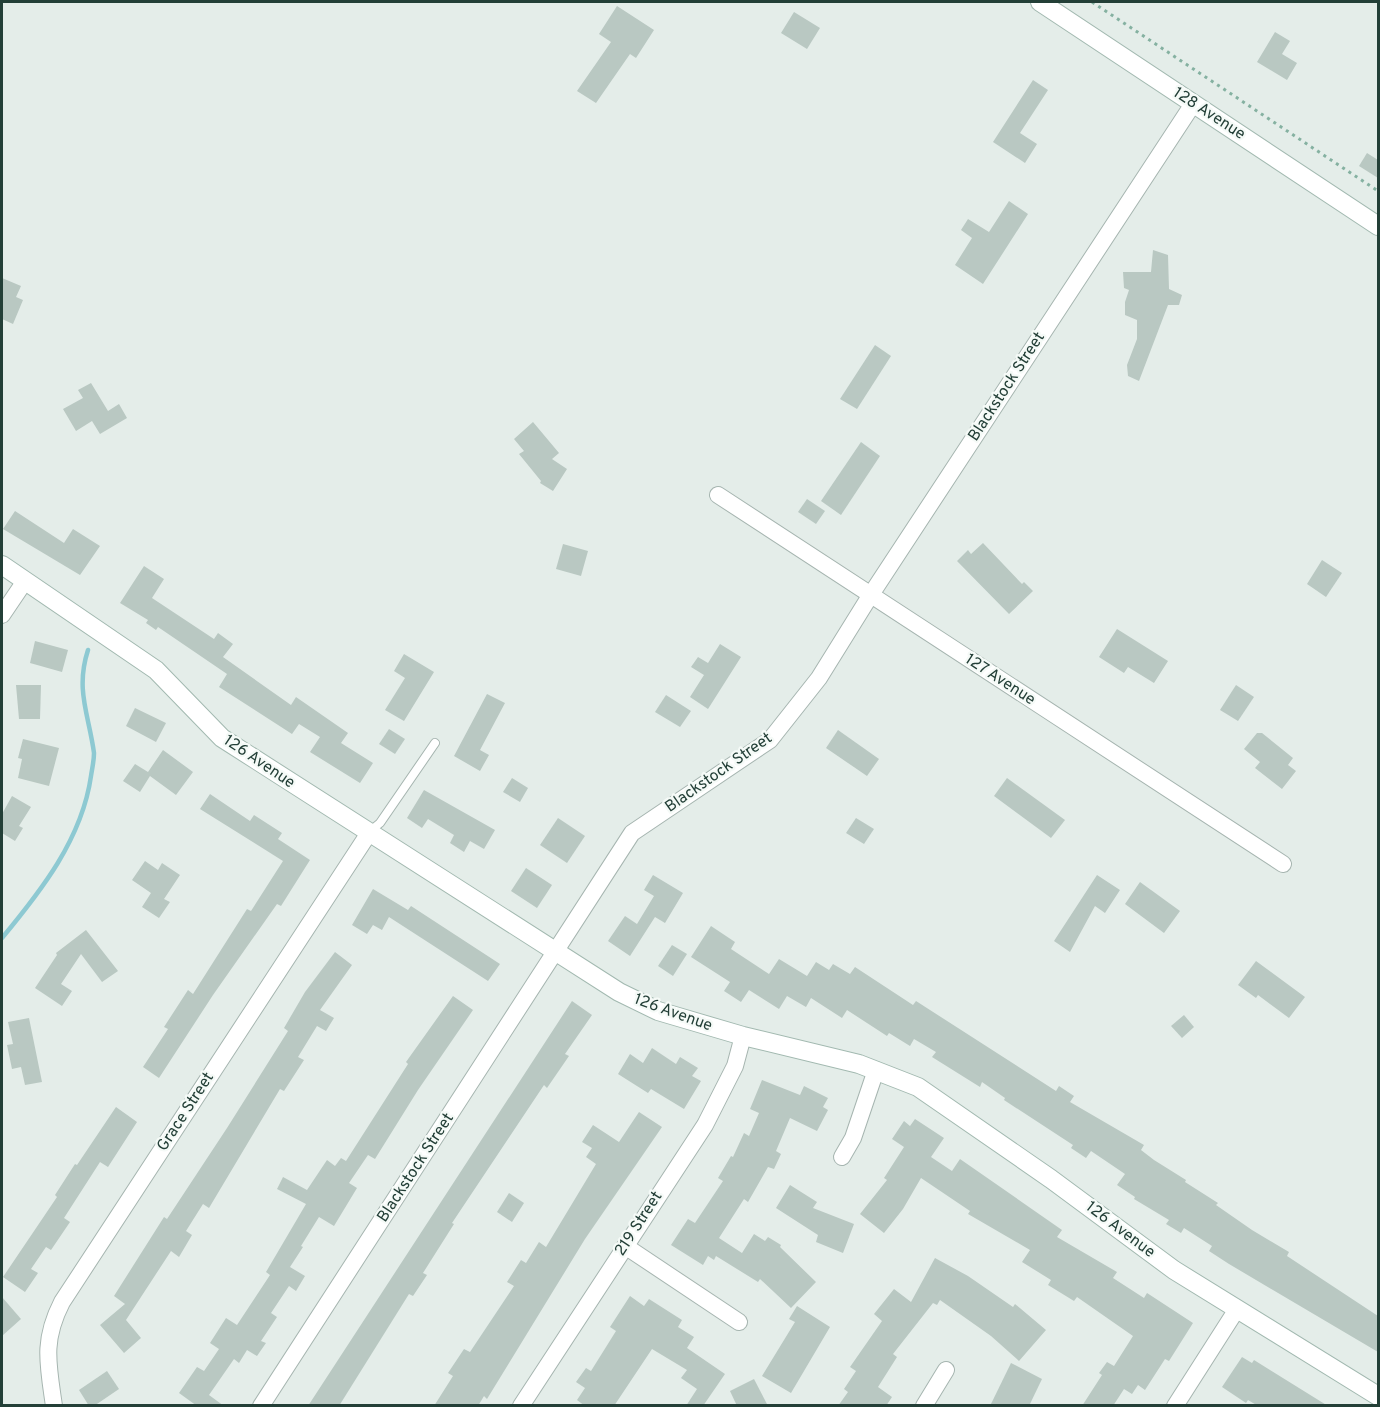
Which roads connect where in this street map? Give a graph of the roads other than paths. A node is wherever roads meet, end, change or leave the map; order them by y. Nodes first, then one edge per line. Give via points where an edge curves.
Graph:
1 (1040, 2) edge
2 (1193, 105) junction
3 (1378, 226) edge
4 (718, 495) dead end
5 (2, 565) edge
6 (25, 581) junction
7 (870, 596) junction
8 (2, 615) edge
9 (435, 743) dead end
10 (369, 833) junction
11 (1283, 864) dead end
12 (557, 952) junction
13 (743, 1036) junction
14 (876, 1070) junction
15 (842, 1157) dead end
16 (625, 1246) junction
17 (1237, 1309) junction
18 (739, 1322) dead end
19 (946, 1370) dead end
20 (1378, 1396) edge
21 (527, 1403) edge
22 (54, 1406) edge
23 (261, 1406) edge
24 (924, 1406) edge
25 (1175, 1406) edge

1 - 2 street, 128 Avenue
2 - 3 street, 128 Avenue
2 - 7 street, Blackstock Street
4 - 7 street, 127 Avenue
5 - 6 street, 126 Avenue
6 - 8 street
6 - 10 street, 126 Avenue via 156,670 222,738
7 - 11 street, 127 Avenue
7 - 12 street, Blackstock Street via 819,678 770,740 632,833
9 - 10 lane
10 - 12 street, 126 Avenue
10 - 22 street, Grace Street via 62,1302 48,1336 46,1354
12 - 13 street, 126 Avenue via 619,992 658,1011
12 - 23 street, Blackstock Street
13 - 14 street, 126 Avenue
13 - 16 street, 219 Street via 735,1066 717,1104
14 - 15 street via 853,1138
14 - 17 street, 126 Avenue via 938,1099 1137,1245
16 - 18 street
16 - 21 street, 219 Street
17 - 20 street, 126 Avenue
17 - 25 street
19 - 24 street

